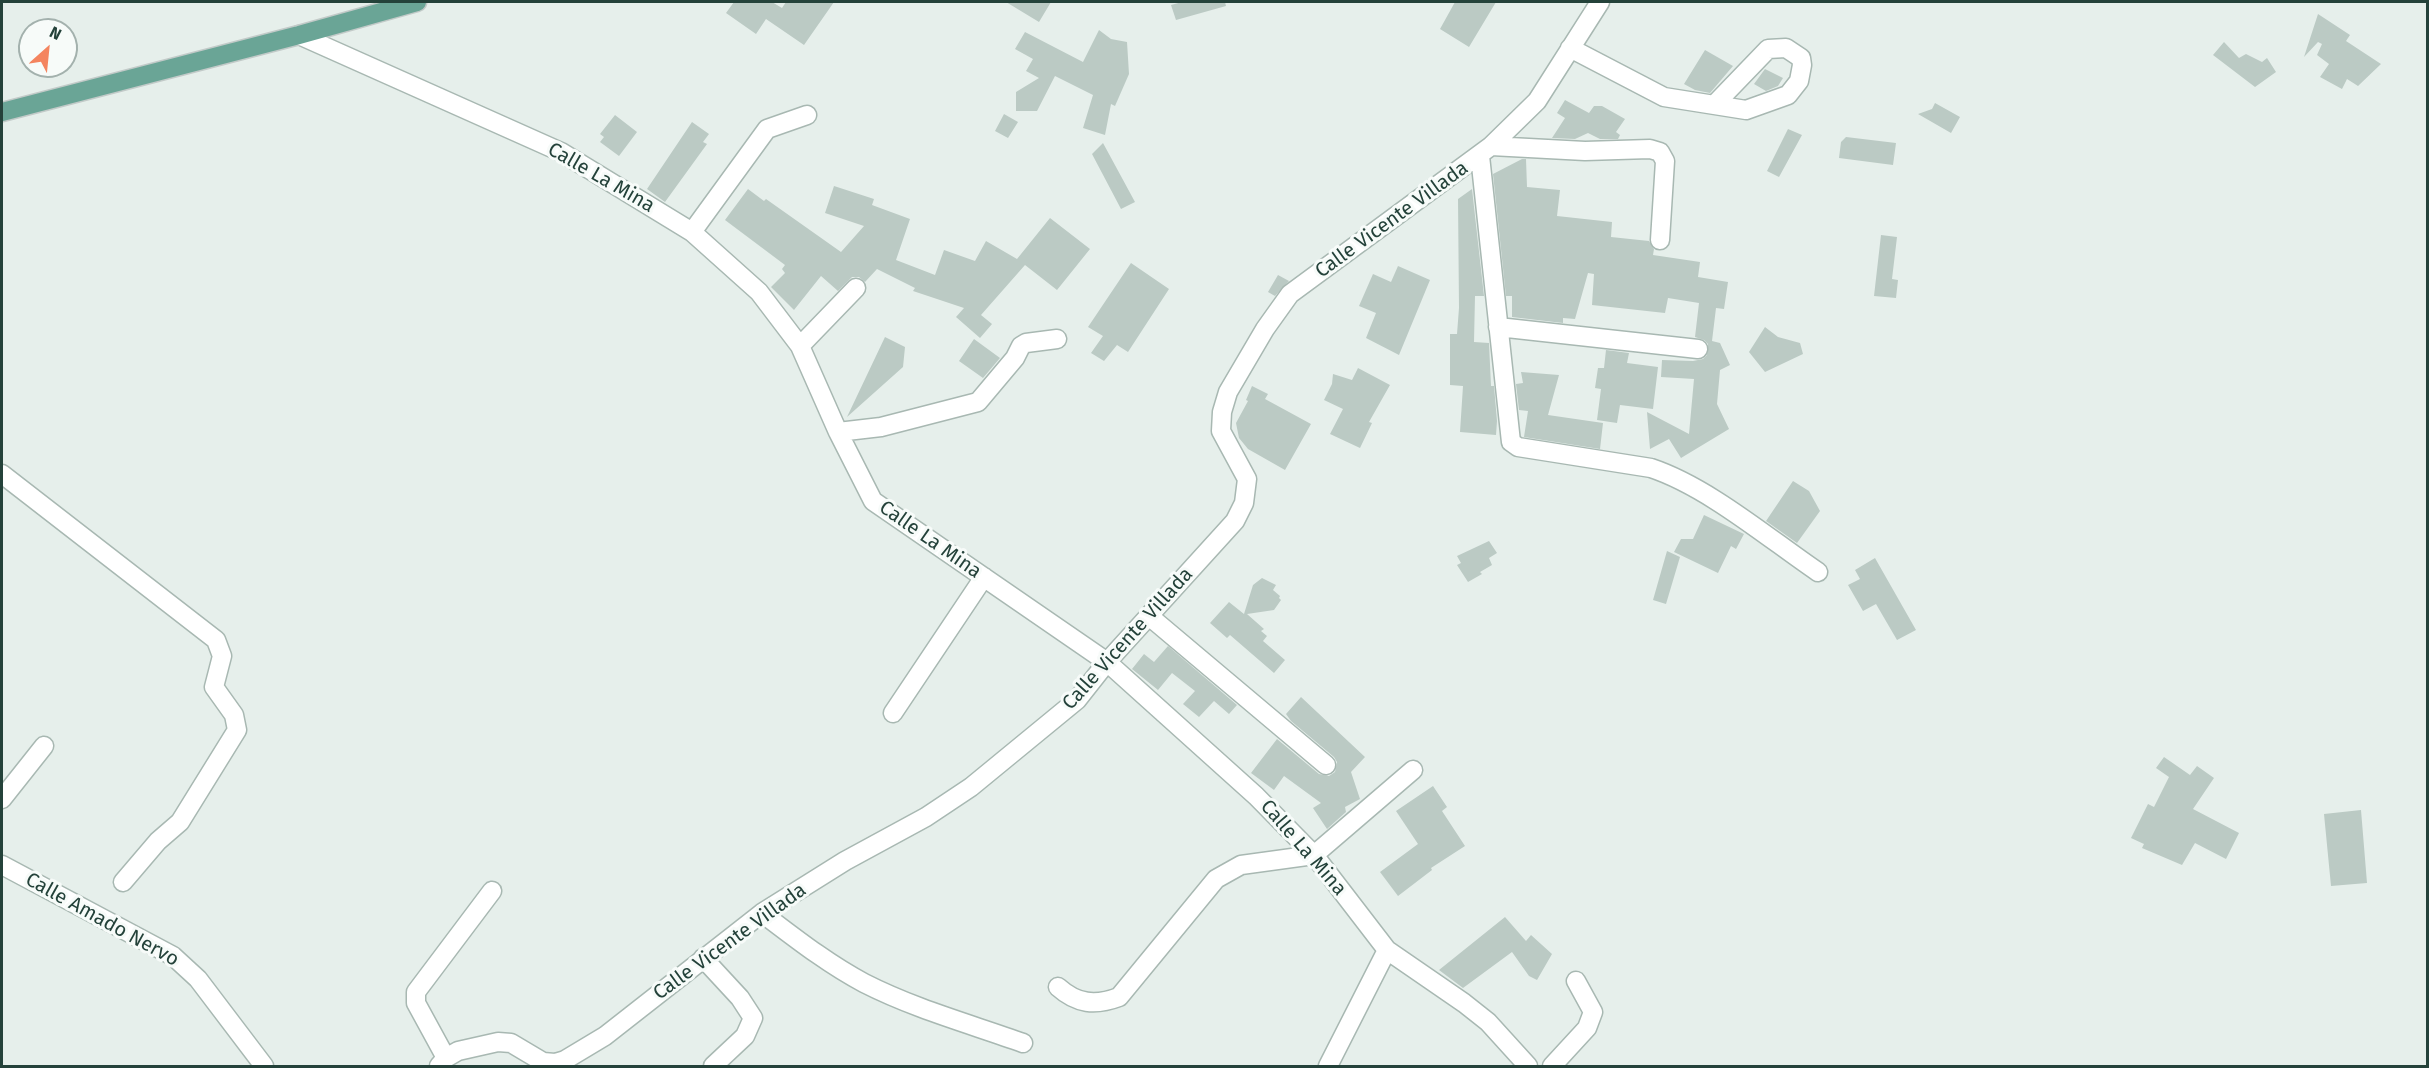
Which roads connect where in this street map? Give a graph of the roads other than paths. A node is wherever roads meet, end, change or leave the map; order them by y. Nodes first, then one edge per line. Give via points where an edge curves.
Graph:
1 (417, 2) edge
2 (1600, 2) edge
3 (299, 35) junction
4 (1570, 48) junction
5 (1715, 104) junction
6 (2, 112) edge
7 (807, 115) dead end
8 (1486, 151) junction
9 (692, 232) junction
10 (1660, 240) dead end
11 (856, 288) dead end
12 (1498, 327) junction
13 (1057, 339) dead end
14 (800, 346) junction
15 (1698, 349) dead end
16 (838, 432) junction
17 (2, 474) edge
18 (1818, 572) dead end
19 (984, 578) junction
20 (1149, 616) junction
21 (1107, 662) junction
22 (893, 713) dead end
23 (44, 746) dead end
24 (1326, 765) dead end
25 (1413, 770) dead end
26 (2, 800) edge
27 (1314, 855) junction
28 (2, 865) edge
29 (123, 882) dead end
30 (492, 891) dead end
31 (762, 913) junction
32 (1387, 950) junction
33 (703, 958) junction
34 (1576, 981) dead end
35 (1058, 987) dead end
36 (1023, 1042) dead end
37 (443, 1062) edge
38 (264, 1066) edge
39 (713, 1066) edge
40 (1328, 1066) edge
41 (1528, 1066) edge
42 (1552, 1066) edge

1 - 3 main road
2 - 4 street, Calle Vicente Villada
3 - 6 main road
3 - 9 street, Calle La Mina via 561,152
4 - 5 street via 1664,97
4 - 8 street, Calle Vicente Villada via 1537,101
5 - 5 street via 1746,110 1788,95 1799,81 1801,58 1786,48 1768,49
7 - 9 street via 767,129
8 - 10 street via 1650,149 1660,153 1665,160
8 - 12 street
8 - 20 street, Calle Vicente Villada via 1290,294 1228,392 1222,412 1221,431 1247,479 1244,503 1235,521
9 - 14 street, Calle La Mina via 759,292
11 - 14 street
12 - 15 street
12 - 18 street via 1509,434 1514,446 1664,472 1723,506
13 - 16 street via 1021,346 982,398 973,403 881,427
14 - 16 street, Calle La Mina
16 - 19 street, Calle La Mina via 873,501
17 - 29 street via 216,639 222,656 214,687 234,715 237,730 180,822
19 - 21 street, Calle La Mina
19 - 22 street
20 - 21 street, Calle Vicente Villada
20 - 24 street
21 - 27 street, Calle La Mina via 1256,796
21 - 31 street, Calle Vicente Villada via 1077,700 970,787
23 - 26 street
25 - 27 street
27 - 32 street, Calle La Mina
27 - 35 street via 1241,864 1216,879 1119,997 1104,1003 1087,1003 1070,998
28 - 38 street, Calle Amado Nervo via 173,956 198,979
30 - 37 street via 416,992 416,1003
31 - 33 street, Calle Vicente Villada
31 - 36 street via 828,962 866,984 955,1021
32 - 40 street
32 - 41 street, Calle La Mina via 1480,1015
33 - 37 street, Calle Vicente Villada via 605,1036 565,1060 543,1062 511,1043 498,1042 458,1051
33 - 39 street via 753,1018 745,1036
34 - 42 street via 1593,1012 1587,1028

